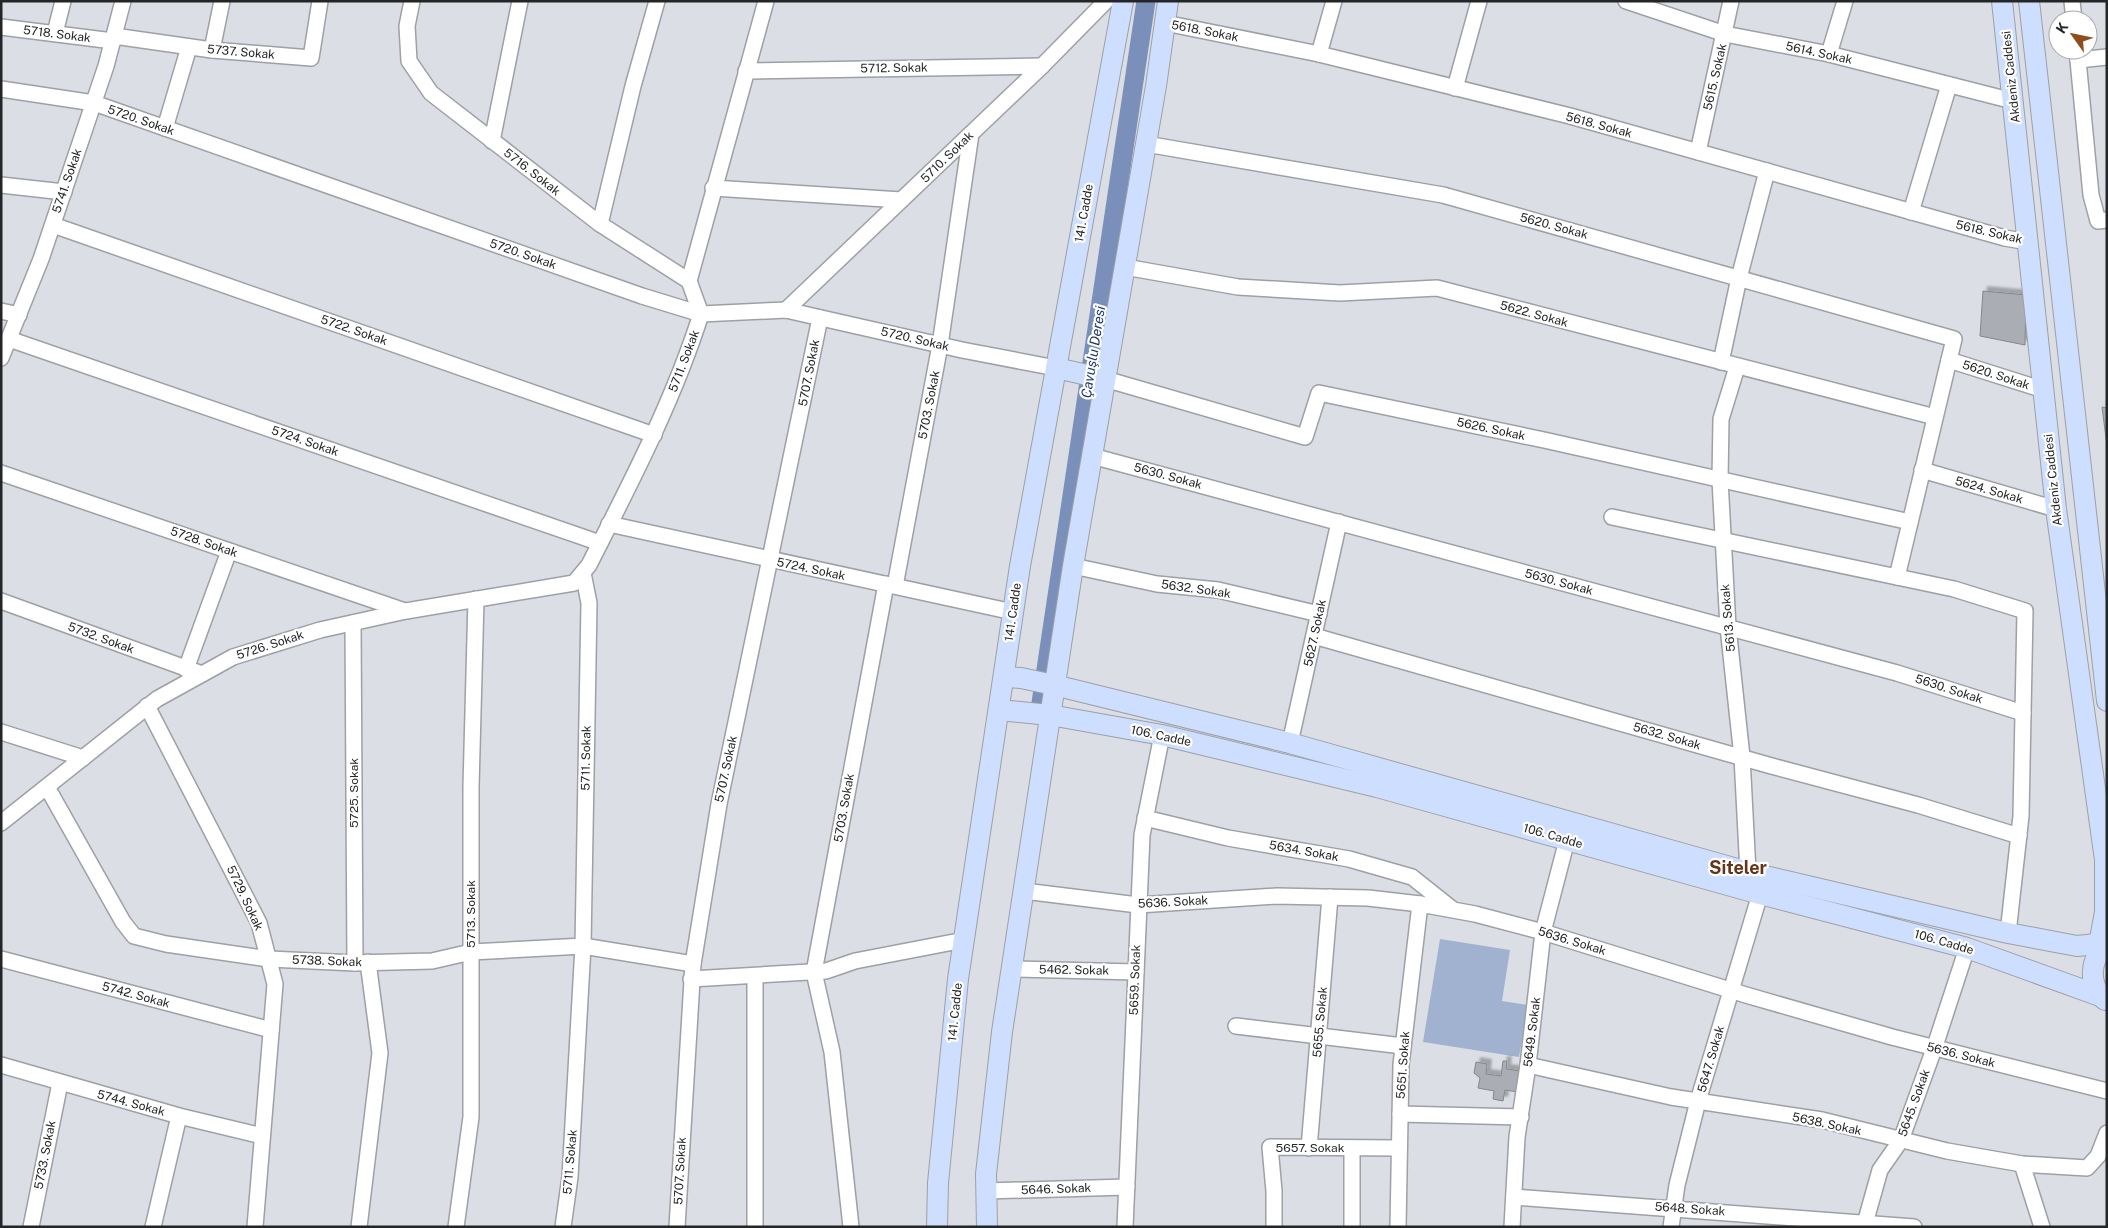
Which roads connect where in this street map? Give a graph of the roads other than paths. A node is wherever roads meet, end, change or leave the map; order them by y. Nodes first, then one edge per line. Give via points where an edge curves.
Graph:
1 (63, 1) edge
2 (123, 1) edge
3 (222, 1) edge
4 (320, 1) edge
5 (412, 1) edge
6 (520, 1) edge
7 (657, 1) edge
8 (766, 1) edge
9 (1106, 1) edge
10 (1123, 1) edge
11 (1168, 1) edge
12 (1334, 1) edge
13 (1479, 1) edge
14 (1626, 1) edge
15 (1731, 1) edge
16 (1845, 1) edge
17 (2002, 1) edge
18 (2029, 1) edge
19 (1165, 23) junction
20 (1, 27) edge
21 (55, 33) junction
22 (1725, 34) junction
23 (113, 38) junction
24 (189, 46) junction
25 (212, 50) junction
26 (1319, 54) junction
27 (1829, 54) junction
28 (2078, 60) edge
29 (1042, 66) junction
30 (746, 71) junction
31 (1949, 85) junction
32 (1455, 88) junction
33 (1, 89) edge
34 (2013, 101) junction
35 (94, 103) junction
36 (165, 128) junction
37 (971, 134) junction
38 (492, 141) junction
39 (1146, 144) junction
40 (1698, 152) junction
41 (1766, 172) junction
42 (1, 185) edge
43 (713, 188) junction
44 (64, 192) junction
45 (901, 200) junction
46 (1912, 212) junction
47 (2102, 220) edge
48 (600, 224) junction
49 (53, 225) junction
50 (2028, 242) junction
51 (1125, 267) junction
52 (1739, 278) junction
53 (689, 281) junction
54 (786, 310) junction
55 (1, 311) edge
56 (701, 314) junction
57 (19, 315) junction
58 (820, 318) junction
59 (9, 339) junction
60 (940, 345) junction
61 (1, 358) edge
62 (1949, 360) junction
63 (1721, 362) junction
64 (1738, 367) junction
65 (1057, 368) junction
66 (1104, 379) junction
67 (2044, 390) junction
68 (1935, 417) junction
69 (654, 435) junction
70 (1092, 456) junction
71 (1922, 470) junction
72 (1, 473) edge
73 (1720, 480) junction
74 (2056, 509) junction
75 (1612, 517) dead end
76 (1339, 522) junction
77 (1910, 522) junction
78 (610, 524) junction
79 (1722, 540) junction
80 (600, 543) junction
81 (229, 551) junction
82 (771, 560) junction
83 (1073, 566) junction
84 (583, 573) junction
85 (1897, 577) junction
86 (890, 585) junction
87 (476, 600) junction
88 (1, 601) edge
89 (406, 611) junction
90 (1013, 612) junction
91 (1319, 614) junction
92 (353, 623) junction
93 (1728, 627) junction
94 (1314, 636) junction
95 (186, 669) junction
96 (202, 674) junction
97 (1012, 678) junction
98 (1054, 685) junction
99 (2107, 701) edge
100 (147, 706) junction
101 (1006, 711) junction
102 (2023, 713) junction
103 (1050, 715) junction
104 (1, 732) edge
105 (1162, 734) junction
106 (1290, 743) junction
107 (1742, 757) junction
108 (83, 758) junction
109 (47, 787) junction
110 (1145, 818) junction
111 (1, 823) edge
112 (2019, 836) junction
113 (1566, 840) junction
114 (1748, 872) junction
115 (1024, 891) junction
116 (1760, 894) junction
117 (1330, 897) junction
118 (1420, 904) junction
119 (1138, 905) junction
120 (1452, 910) junction
121 (1543, 932) junction
122 (2008, 933) junction
123 (964, 940) junction
124 (583, 946) junction
125 (2102, 947) edge
126 (1967, 948) junction
127 (471, 952) junction
128 (1, 959) edge
129 (269, 959) junction
130 (362, 963) junction
131 (1012, 969) junction
132 (692, 971) junction
133 (814, 972) junction
134 (1136, 972) junction
135 (755, 976) junction
136 (1731, 990) junction
137 (2103, 999) edge
138 (1236, 1026) dead end
139 (271, 1030) junction
140 (1319, 1035) junction
141 (1404, 1046) junction
142 (1934, 1049) junction
143 (1, 1065) edge
144 (1528, 1065) junction
145 (60, 1083) junction
146 (2107, 1091) edge
147 (1698, 1101) junction
148 (1400, 1114) junction
149 (179, 1116) junction
150 (1520, 1117) junction
151 (2107, 1133) edge
152 (262, 1136) junction
153 (1901, 1140) junction
154 (1309, 1148) junction
155 (1352, 1148) junction
156 (1399, 1148) junction
157 (2022, 1164) junction
158 (1127, 1187) junction
159 (986, 1191) junction
160 (1514, 1197) junction
161 (1674, 1208) junction
162 (1865, 1225) edge
163 (31, 1227) edge
164 (153, 1227) edge
165 (255, 1227) edge
166 (360, 1227) edge
167 (456, 1227) edge
168 (563, 1227) edge
169 (677, 1227) edge
170 (755, 1227) edge
171 (851, 1227) edge
172 (937, 1227) edge
173 (987, 1227) edge
174 (1125, 1227) edge
175 (1274, 1227) edge
176 (1352, 1227) edge
177 (1398, 1227) edge
178 (1512, 1227) edge
179 (1671, 1227) edge
180 (1914, 1227) edge
181 (2042, 1227) edge

1 - 21 street
2 - 23 street, 5741. Sokak
3 - 25 street
4 - 25 street, 5737. Sokak via 311,58
5 - 38 street, 5716. Sokak via 408,26 409,61 431,93
6 - 38 street
7 - 48 street
8 - 30 street
9 - 29 street, 5710. Sokak
10 - 65 main road, 141. Cadde
11 - 19 main road
12 - 26 street
13 - 32 street
14 - 22 street, 5614. Sokak
15 - 22 street, 5615. Sokak
16 - 27 street
17 - 34 main road, Akdeniz Caddesi
18 - 99 main road, Akdeniz Caddesi
19 - 26 street, 5618. Sokak
19 - 39 main road
20 - 21 street, 5718. Sokak
21 - 23 street, 5718. Sokak
22 - 27 street, 5614. Sokak
22 - 40 street, 5615. Sokak
23 - 24 street, 5737. Sokak
23 - 35 street, 5741. Sokak
24 - 25 street, 5737. Sokak
24 - 36 street
26 - 32 street, 5618. Sokak
27 - 31 street, 5614. Sokak
28 - 47 street via 2091,195
29 - 30 street, 5712. Sokak
29 - 37 street, 5710. Sokak
30 - 43 street
31 - 34 street, 5614. Sokak
31 - 46 street
32 - 40 street, 5618. Sokak
33 - 35 street, 5720. Sokak
34 - 50 main road, Akdeniz Caddesi
35 - 36 street, 5720. Sokak
35 - 44 street, 5741. Sokak
36 - 56 street, 5720. Sokak
37 - 45 street, 5710. Sokak
37 - 60 street, 5703. Sokak
38 - 48 street, 5716. Sokak
39 - 51 main road
39 - 52 street, 5620. Sokak via 1443,195
40 - 41 street, 5618. Sokak
41 - 46 street, 5618. Sokak
41 - 52 street
42 - 44 street
43 - 45 street
43 - 53 street
44 - 49 street, 5741. Sokak
45 - 54 street, 5710. Sokak
46 - 50 street, 5618. Sokak
48 - 53 street, 5716. Sokak
49 - 57 street, 5741. Sokak
49 - 69 street, 5722. Sokak
50 - 67 main road, Akdeniz Caddesi
51 - 63 street, 5622. Sokak via 1238,287 1340,293 1437,288
51 - 66 main road
52 - 62 street, 5620. Sokak via 1954,339
52 - 63 street
53 - 56 street
54 - 56 street, 5720. Sokak
54 - 58 street, 5720. Sokak
55 - 57 street
56 - 69 street, 5711. Sokak
57 - 59 street, 5741. Sokak
58 - 60 street, 5720. Sokak
58 - 82 street, 5707. Sokak
59 - 61 street, 5741. Sokak
59 - 80 street, 5724. Sokak
60 - 65 street, 5720. Sokak
60 - 86 street, 5703. Sokak
62 - 67 street, 5620. Sokak
62 - 68 street
63 - 64 street, 5622. Sokak
64 - 68 street, 5622. Sokak
64 - 73 street, 5613. Sokak via 1721,419
65 - 66 main road
65 - 90 main road, 141. Cadde
66 - 70 main road
66 - 73 street, 5626. Sokak via 1305,437 1319,393
67 - 74 main road, Akdeniz Caddesi
68 - 71 street
69 - 78 street, 5711. Sokak
70 - 76 street, 5630. Sokak
70 - 83 main road
71 - 74 street, 5624. Sokak
71 - 77 street
72 - 81 street, 5728. Sokak
73 - 77 street, 5626. Sokak
73 - 79 street, 5613. Sokak
74 - 125 main road, Akdeniz Caddesi via 2105,860
75 - 79 street
76 - 91 street, 5627. Sokak
76 - 93 street, 5630. Sokak
77 - 85 street
78 - 80 street, 5711. Sokak
78 - 82 street, 5724. Sokak
79 - 85 street
79 - 93 street, 5613. Sokak
80 - 84 street, 5711. Sokak
81 - 89 street, 5728. Sokak
81 - 95 street
82 - 86 street, 5724. Sokak
82 - 132 street, 5707. Sokak via 718,804
83 - 91 street, 5632. Sokak via 1157,584 1218,590
83 - 98 main road
84 - 87 street, 5726. Sokak via 574,583
84 - 124 street, 5711. Sokak via 589,603
85 - 102 street via 1954,588 2025,611
86 - 90 street, 5724. Sokak
86 - 133 street, 5703. Sokak
87 - 89 street, 5726. Sokak
87 - 127 street, 5713. Sokak
88 - 95 street, 5732. Sokak
89 - 92 street, 5726. Sokak
90 - 97 main road, 141. Cadde
91 - 94 street, 5627. Sokak
92 - 96 street, 5726. Sokak via 233,657
92 - 130 street, 5725. Sokak
93 - 102 street, 5630. Sokak via 1897,673
93 - 107 street, 5613. Sokak
94 - 106 street, 5627. Sokak
94 - 107 street, 5632. Sokak
95 - 96 street, 5732. Sokak
96 - 100 street, 5726. Sokak
97 - 98 main road, 106. Cadde
97 - 101 main road, 141. Cadde
98 - 103 main road
98 - 106 main road, 106. Cadde
100 - 108 street, 5726. Sokak
100 - 129 street, 5729. Sokak via 259,923
101 - 103 main road, 106. Cadde
101 - 123 main road, 141. Cadde
102 - 112 street
103 - 105 main road, 106. Cadde
103 - 115 main road
104 - 108 street
105 - 110 street, 5659. Sokak
105 - 113 main road, 106. Cadde via 1377,787
106 - 114 main road, 106. Cadde
107 - 112 street, 5632. Sokak
107 - 114 street, 5613. Sokak
108 - 109 street, 5726. Sokak
109 - 111 street, 5726. Sokak
109 - 129 street, 5738. Sokak via 134,936 166,944
110 - 119 street, 5659. Sokak
110 - 120 street, 5634. Sokak via 1228,838 1349,859 1412,877
112 - 122 street
113 - 116 main road, 106. Cadde
113 - 121 street, 5649. Sokak
114 - 122 main road, 106. Cadde
115 - 119 street, 5636. Sokak
115 - 131 main road
116 - 126 main road, 106. Cadde
116 - 136 street, 5647. Sokak
117 - 118 street, 5636. Sokak
117 - 119 street, 5636. Sokak via 1278,896
117 - 140 street, 5655. Sokak
118 - 120 street, 5636. Sokak
118 - 141 street, 5651. Sokak
119 - 134 street, 5659. Sokak
120 - 121 street, 5636. Sokak
121 - 136 street, 5636. Sokak
121 - 144 street, 5649. Sokak
122 - 125 main road, 106. Cadde via 2077,946
123 - 133 street, 5738. Sokak
123 - 172 main road, 141. Cadde via 938,1183
124 - 127 street, 5738. Sokak
124 - 132 street, 5738. Sokak
124 - 168 street, 5711. Sokak via 570,1177
125 - 137 main road, Akdeniz Caddesi via 2092,977
126 - 137 main road, 106. Cadde
126 - 142 street, 5645. Sokak
127 - 130 street, 5738. Sokak via 432,961
127 - 167 street, 5713. Sokak via 471,1117
128 - 139 street, 5742. Sokak
129 - 130 street, 5738. Sokak
129 - 139 street, 5729. Sokak via 275,984
130 - 166 street, 5725. Sokak via 380,1053
131 - 134 street, 5462. Sokak
131 - 159 main road via 1002,1032
132 - 135 street, 5738. Sokak
132 - 169 street, 5707. Sokak
133 - 135 street, 5738. Sokak
133 - 171 street via 832,1052
134 - 158 street, 5659. Sokak
135 - 170 street
136 - 142 street, 5636. Sokak
136 - 147 street, 5647. Sokak
138 - 140 street
139 - 152 street, 5729. Sokak
140 - 141 street
140 - 154 street, 5655. Sokak
141 - 148 street, 5651. Sokak
142 - 146 street, 5636. Sokak
142 - 153 street, 5645. Sokak
143 - 145 street, 5744. Sokak
144 - 147 street, 5638. Sokak
144 - 150 street, 5649. Sokak
145 - 149 street, 5744. Sokak
145 - 163 street, 5733. Sokak
147 - 153 street, 5638. Sokak via 1822,1120
147 - 161 street, 5647. Sokak
148 - 150 street
148 - 156 street, 5651. Sokak
149 - 152 street, 5744. Sokak
149 - 164 street
150 - 160 street, 5649. Sokak
151 - 157 street, 5638. Sokak via 2098,1156 2087,1168
152 - 165 street, 5729. Sokak
153 - 157 street, 5638. Sokak
153 - 162 street, 5645. Sokak via 1880,1170
154 - 155 street, 5657. Sokak
154 - 175 street, 5657. Sokak via 1270,1147
155 - 156 street, 5657. Sokak
155 - 176 street
156 - 177 street, 5651. Sokak
157 - 181 street
158 - 159 street, 5646. Sokak
158 - 174 street, 5659. Sokak
159 - 173 main road
160 - 161 street, 5648. Sokak
160 - 178 street, 5649. Sokak
161 - 162 street, 5648. Sokak
161 - 179 street, 5647. Sokak
162 - 180 street, 5648. Sokak

